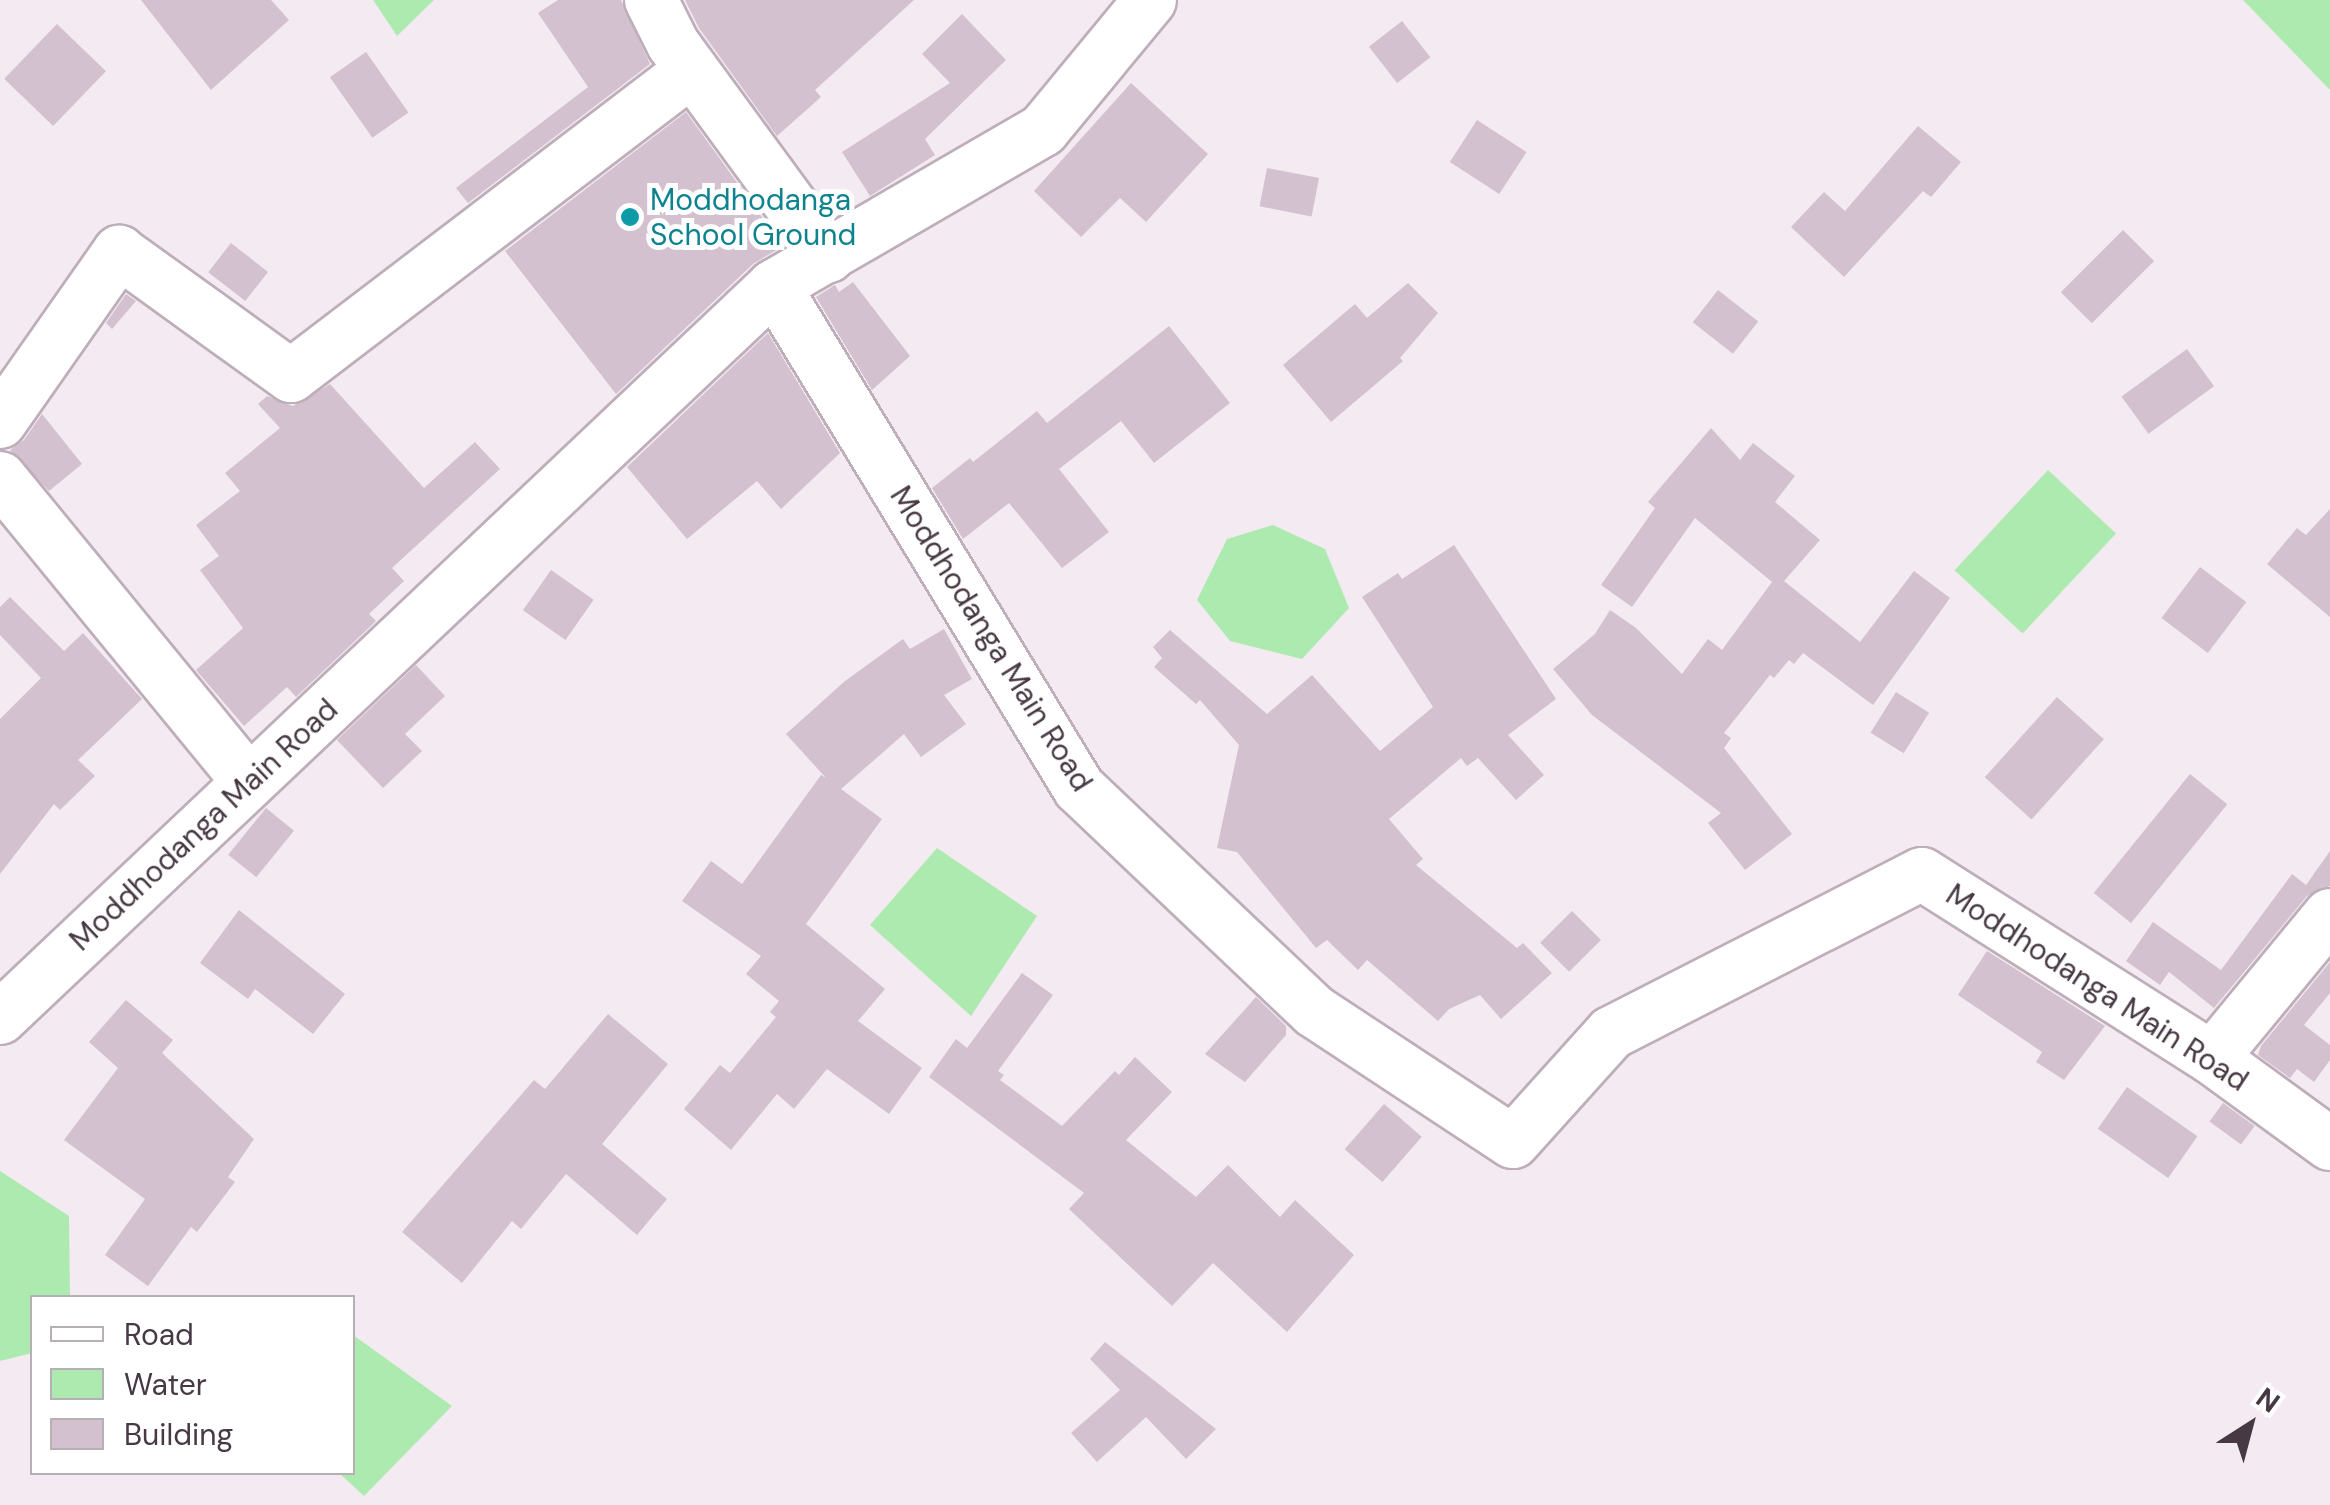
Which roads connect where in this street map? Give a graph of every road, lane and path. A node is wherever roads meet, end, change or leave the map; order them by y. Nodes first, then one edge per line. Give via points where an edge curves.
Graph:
1 (651, 0) edge
2 (1150, 0) edge
3 (692, 70) junction
4 (828, 256) junction
5 (774, 286) junction
6 (0, 422) edge
7 (0, 478) edge
8 (250, 782) junction
9 (2330, 915) edge
10 (0, 1018) edge
11 (2212, 1058) junction
12 (2330, 1144) edge

1 - 3 street
2 - 4 street via 1043,130
3 - 4 street
3 - 6 street via 291,376 119,252
4 - 5 street
5 - 8 street, Moddhodanga Main Road
5 - 11 street, Moddhodanga Main Road via 1078,788 1314,1011 1513,1142 1611,1034 1922,874
7 - 8 street
8 - 10 street, Moddhodanga Main Road
9 - 11 street
11 - 12 street, Moddhodanga Main Road

